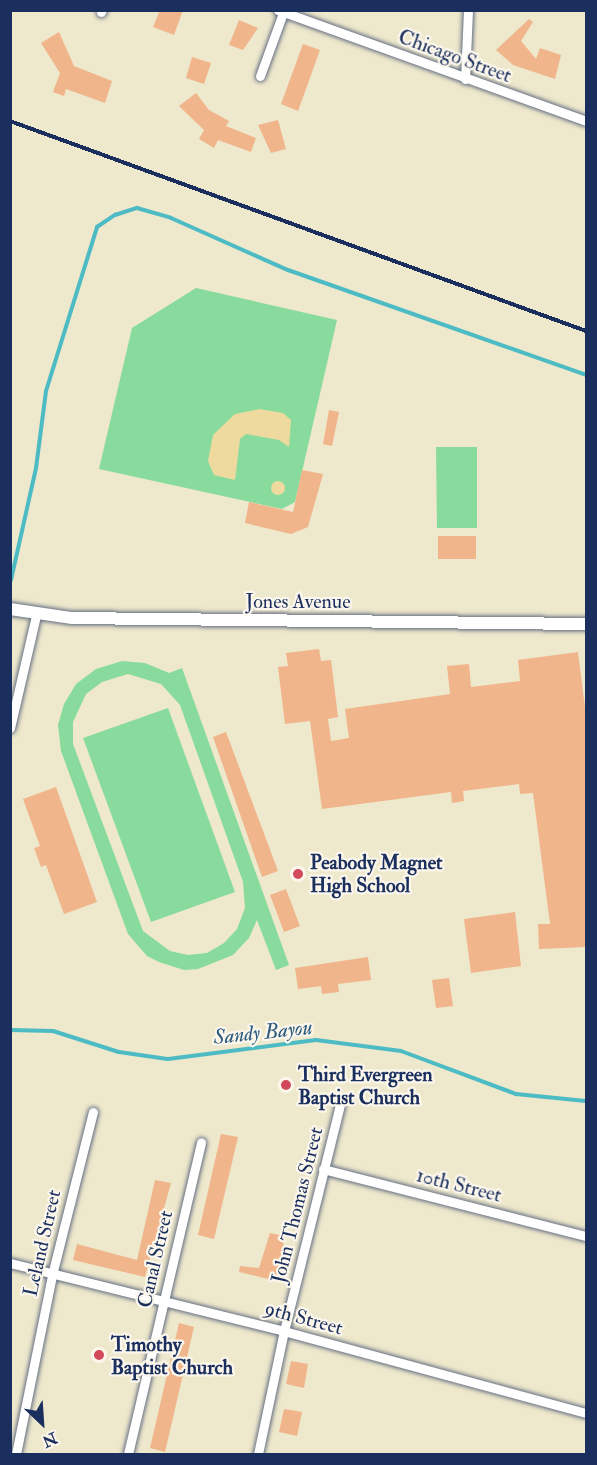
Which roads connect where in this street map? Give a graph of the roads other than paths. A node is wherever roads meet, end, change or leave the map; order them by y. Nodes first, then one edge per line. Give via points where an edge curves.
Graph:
1 (468, 10) edge
2 (282, 11) edge
3 (260, 76) dead end
4 (465, 79) junction
5 (586, 121) edge
6 (10, 609) edge
7 (36, 615) junction
8 (586, 624) edge
9 (10, 728) edge
10 (340, 1105) dead end
11 (93, 1112) dead end
12 (201, 1142) dead end
13 (323, 1170) junction
14 (586, 1236) edge
15 (10, 1263) edge
16 (52, 1275) junction
17 (164, 1301) junction
18 (284, 1331) junction
19 (586, 1413) edge
20 (15, 1455) edge
21 (128, 1455) edge
22 (258, 1455) edge

1 - 4 street
2 - 3 street
2 - 4 street, Chicago Street
4 - 5 street, Chicago Street
6 - 7 street, Jones Avenue
7 - 8 street, Jones Avenue
7 - 9 street
10 - 13 street, John Thomas Street
11 - 16 street, Leland Street
12 - 17 street, Canal Street
13 - 14 street, 10th Street
13 - 18 street, John Thomas Street
15 - 16 street, 9th Street
16 - 17 street, 9th Street
16 - 20 street, Leland Street
17 - 18 street, 9th Street
17 - 21 street, Canal Street
18 - 19 street, 9th Street
18 - 22 street, John Thomas Street

